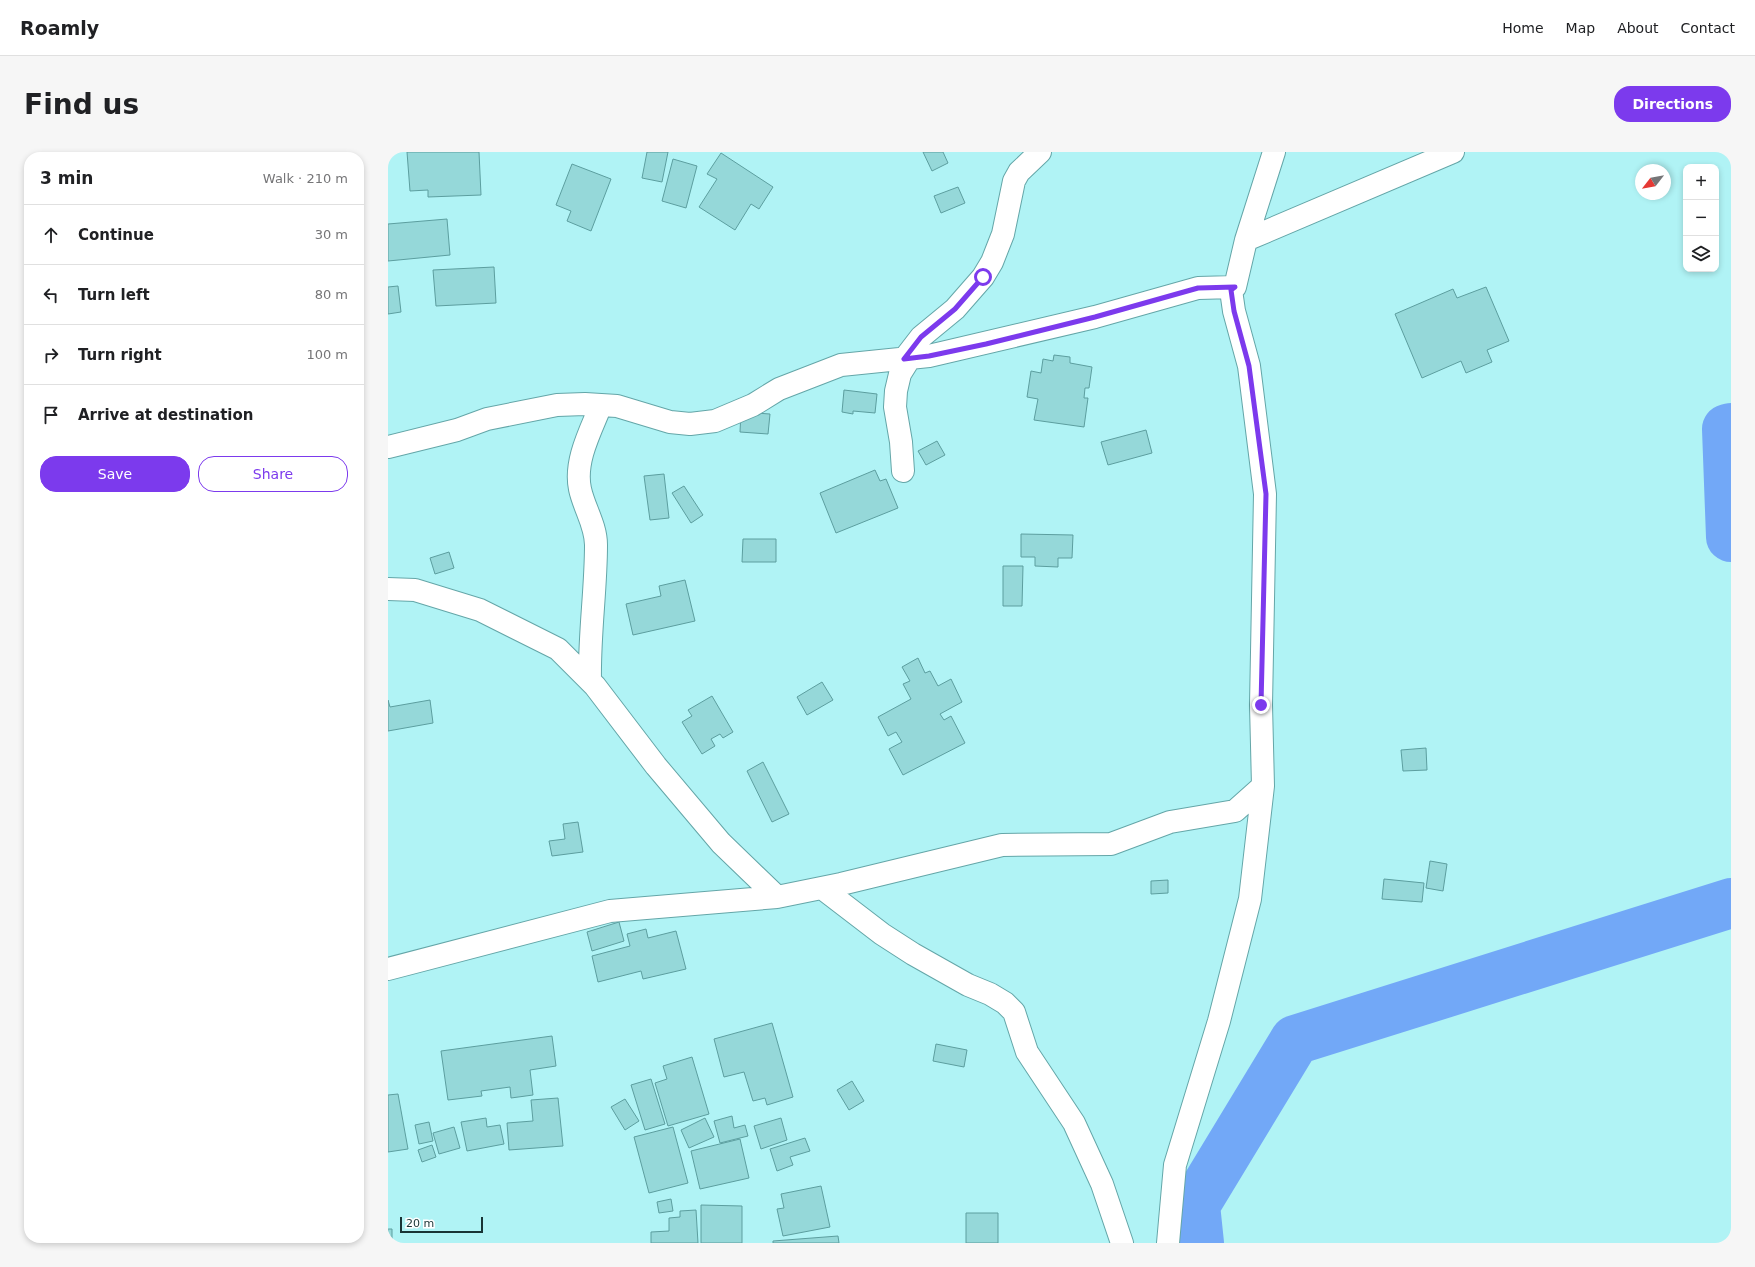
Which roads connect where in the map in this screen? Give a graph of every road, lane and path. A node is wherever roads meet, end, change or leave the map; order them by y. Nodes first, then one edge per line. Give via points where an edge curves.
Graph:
1 (1040, 152) edge
2 (1274, 152) edge
3 (1453, 152) edge
4 (1246, 240) junction
5 (1235, 287) junction
6 (907, 358) junction
7 (601, 405) junction
8 (388, 447) edge
9 (903, 471) dead end
10 (388, 589) edge
11 (590, 681) junction
12 (1263, 786) junction
13 (822, 888) junction
14 (777, 897) junction
15 (388, 969) edge
16 (1122, 1243) edge
17 (1168, 1243) edge

1 - 6 street via 1019,172 1014,182 1003,234 983,277 955,309 921,337
2 - 4 street
3 - 4 street
4 - 5 street
5 - 6 street via 1198,288 994,342
5 - 12 street via 1231,290 1234,311 1249,366 1266,494 1261,705
6 - 7 street via 841,365 779,389 753,405 715,421 690,424 670,422 617,406
6 - 9 street via 900,374 895,407
7 - 8 street via 557,405 528,410
7 - 11 street via 585,444 579,473 580,488 596,542 595,591 590,633
10 - 11 street via 416,590 480,610 558,649
11 - 14 street via 656,766 721,843
12 - 13 street via 1235,812 1170,822 1111,844 1002,845
12 - 17 street via 1250,899 1219,1021 1175,1165
13 - 14 street
13 - 16 street via 882,934 913,954 995,997 1014,1012 1027,1052 1074,1123 1102,1184
14 - 15 street via 610,912

